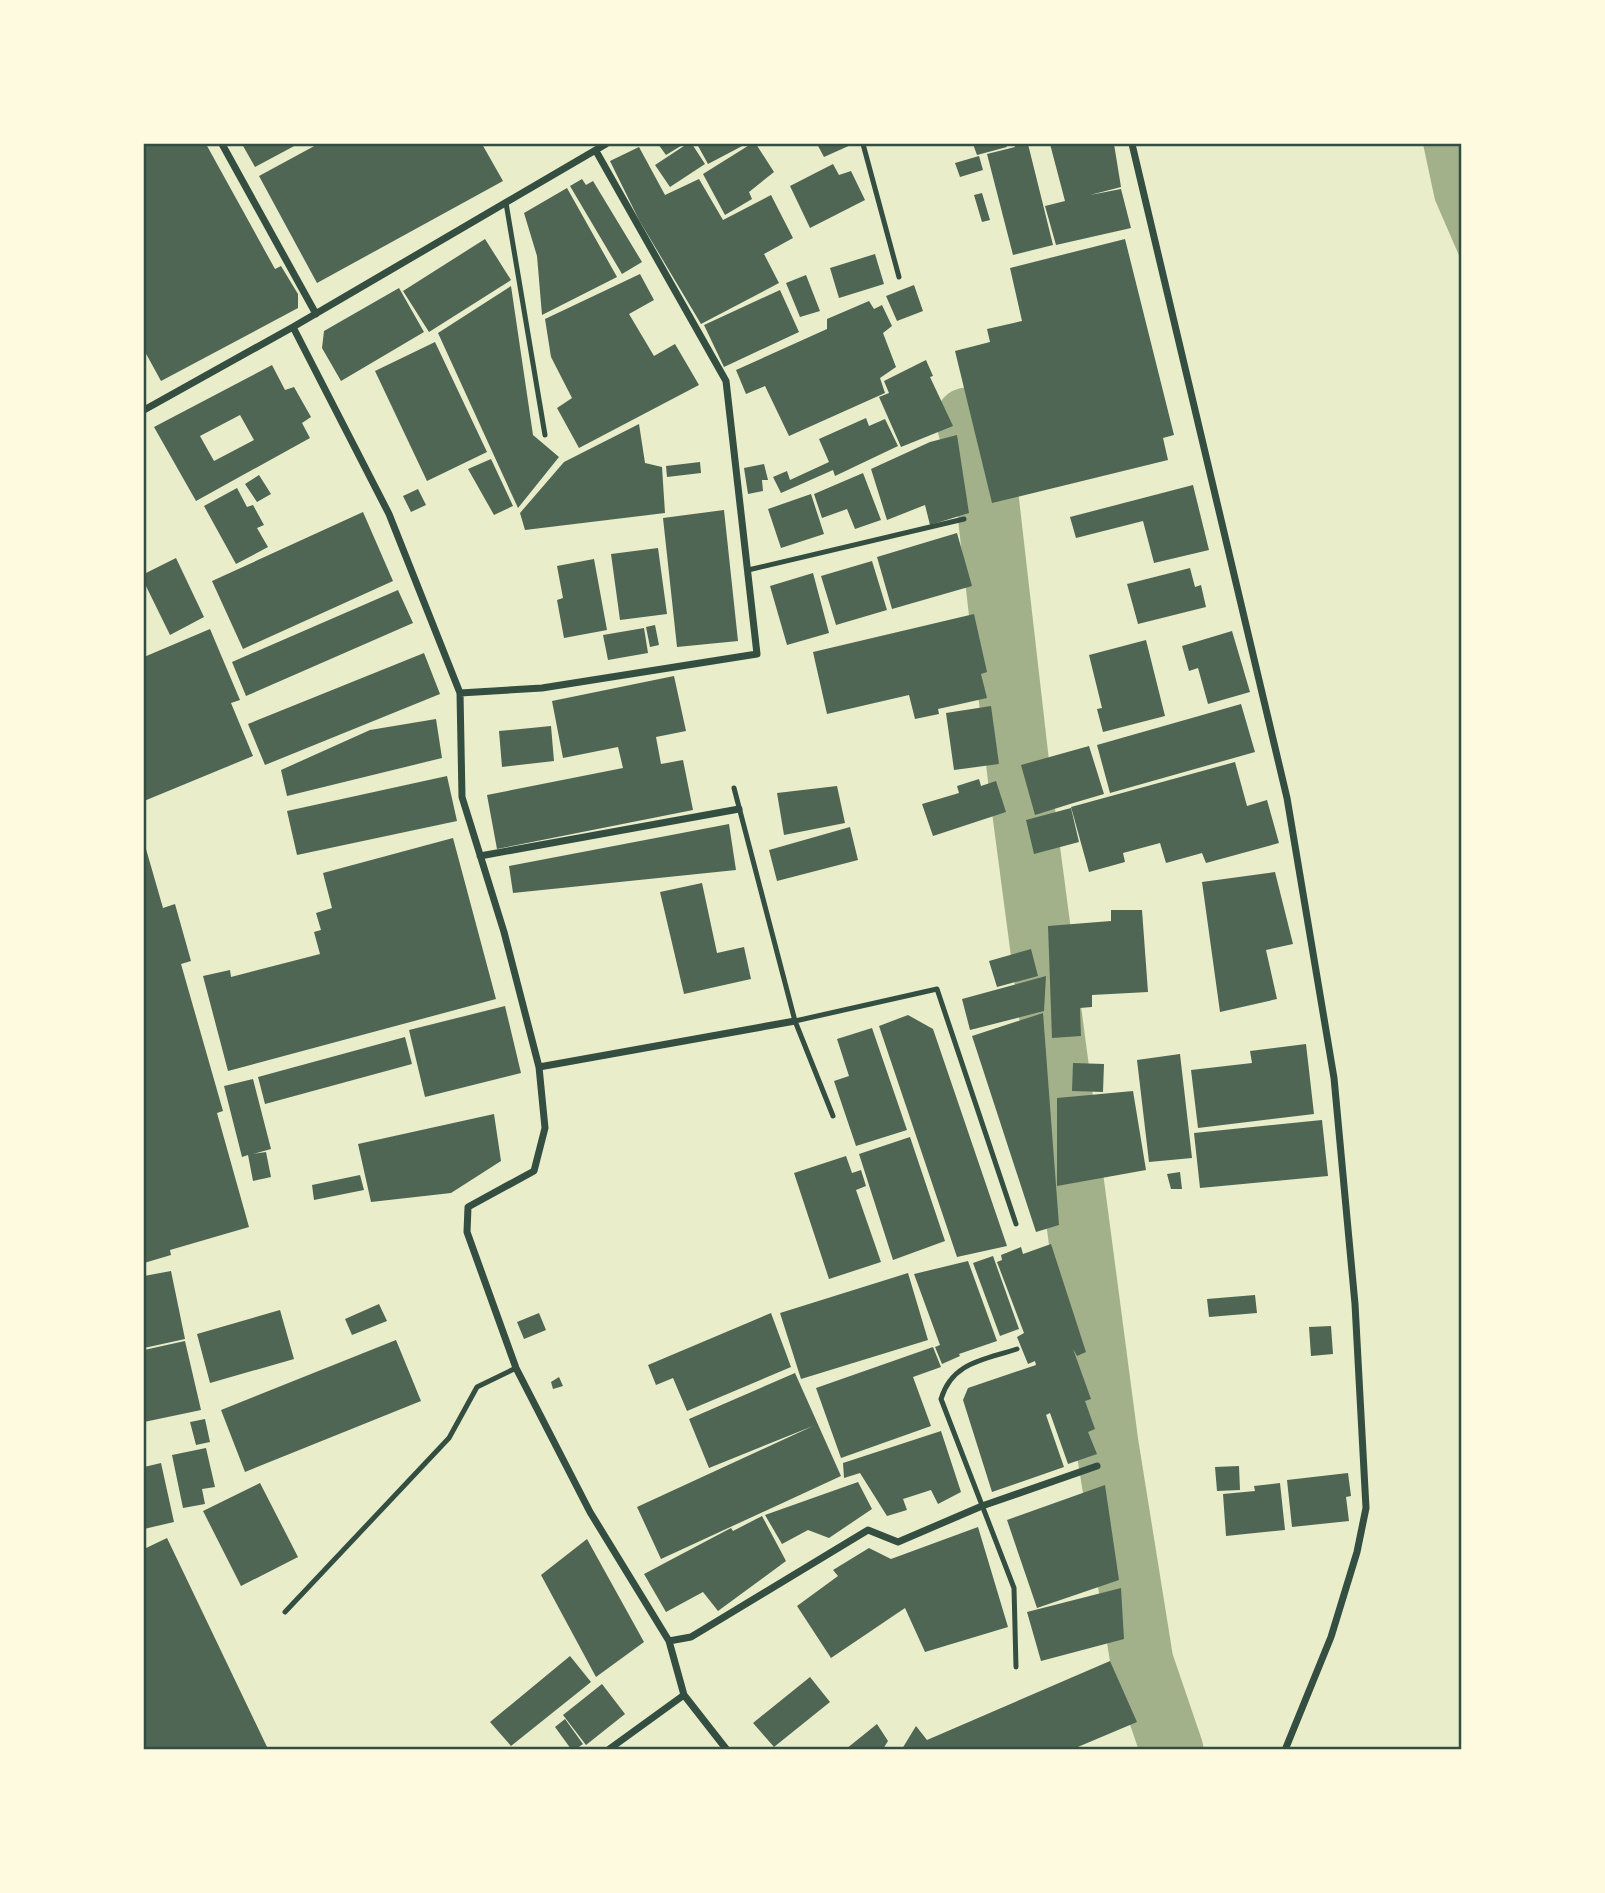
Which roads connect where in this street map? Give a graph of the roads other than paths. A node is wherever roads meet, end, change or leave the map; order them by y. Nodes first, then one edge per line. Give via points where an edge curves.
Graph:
1 (222, 144) edge
2 (606, 144) edge
3 (863, 144) edge
4 (1132, 144) edge
5 (596, 151) junction
6 (506, 203) junction
7 (899, 277) dead end
8 (316, 314) junction
9 (293, 327) junction
10 (144, 410) edge
11 (545, 435) dead end
12 (964, 519) dead end
13 (748, 570) junction
14 (460, 693) junction
15 (734, 788) dead end
16 (739, 809) junction
17 (480, 856) junction
18 (795, 1021) junction
19 (539, 1067) junction
20 (833, 1116) dead end
21 (1016, 1224) dead end
22 (1017, 1349) dead end
23 (516, 1368) junction
24 (1097, 1466) dead end
25 (982, 1506) junction
26 (285, 1612) dead end
27 (669, 1641) junction
28 (1016, 1667) dead end
29 (684, 1695) junction
30 (608, 1749) edge
31 (727, 1749) edge
32 (1285, 1749) edge

1 - 8 street
2 - 5 street
3 - 7 lane
4 - 32 street via 1287,798 1334,1078 1355,1304 1366,1507 1331,1637
5 - 6 street
5 - 13 street via 726,381
6 - 8 street
6 - 11 lane
8 - 9 street
9 - 10 street
9 - 14 street via 389,514
12 - 13 lane
13 - 14 street via 757,654 541,688
14 - 17 street via 462,797
15 - 16 lane
16 - 17 street
16 - 18 lane
17 - 19 street via 505,932
18 - 19 street
18 - 20 lane
18 - 21 lane via 937,989
19 - 23 street via 545,1128 534,1171 468,1207 467,1232
22 - 25 lane via 962,1367 946,1380 941,1399
23 - 26 lane via 477,1387 449,1438
23 - 27 street via 590,1512
24 - 25 street
25 - 27 street via 898,1542 868,1530 691,1637
25 - 28 lane via 1014,1588
27 - 29 street
29 - 30 street
29 - 31 street

